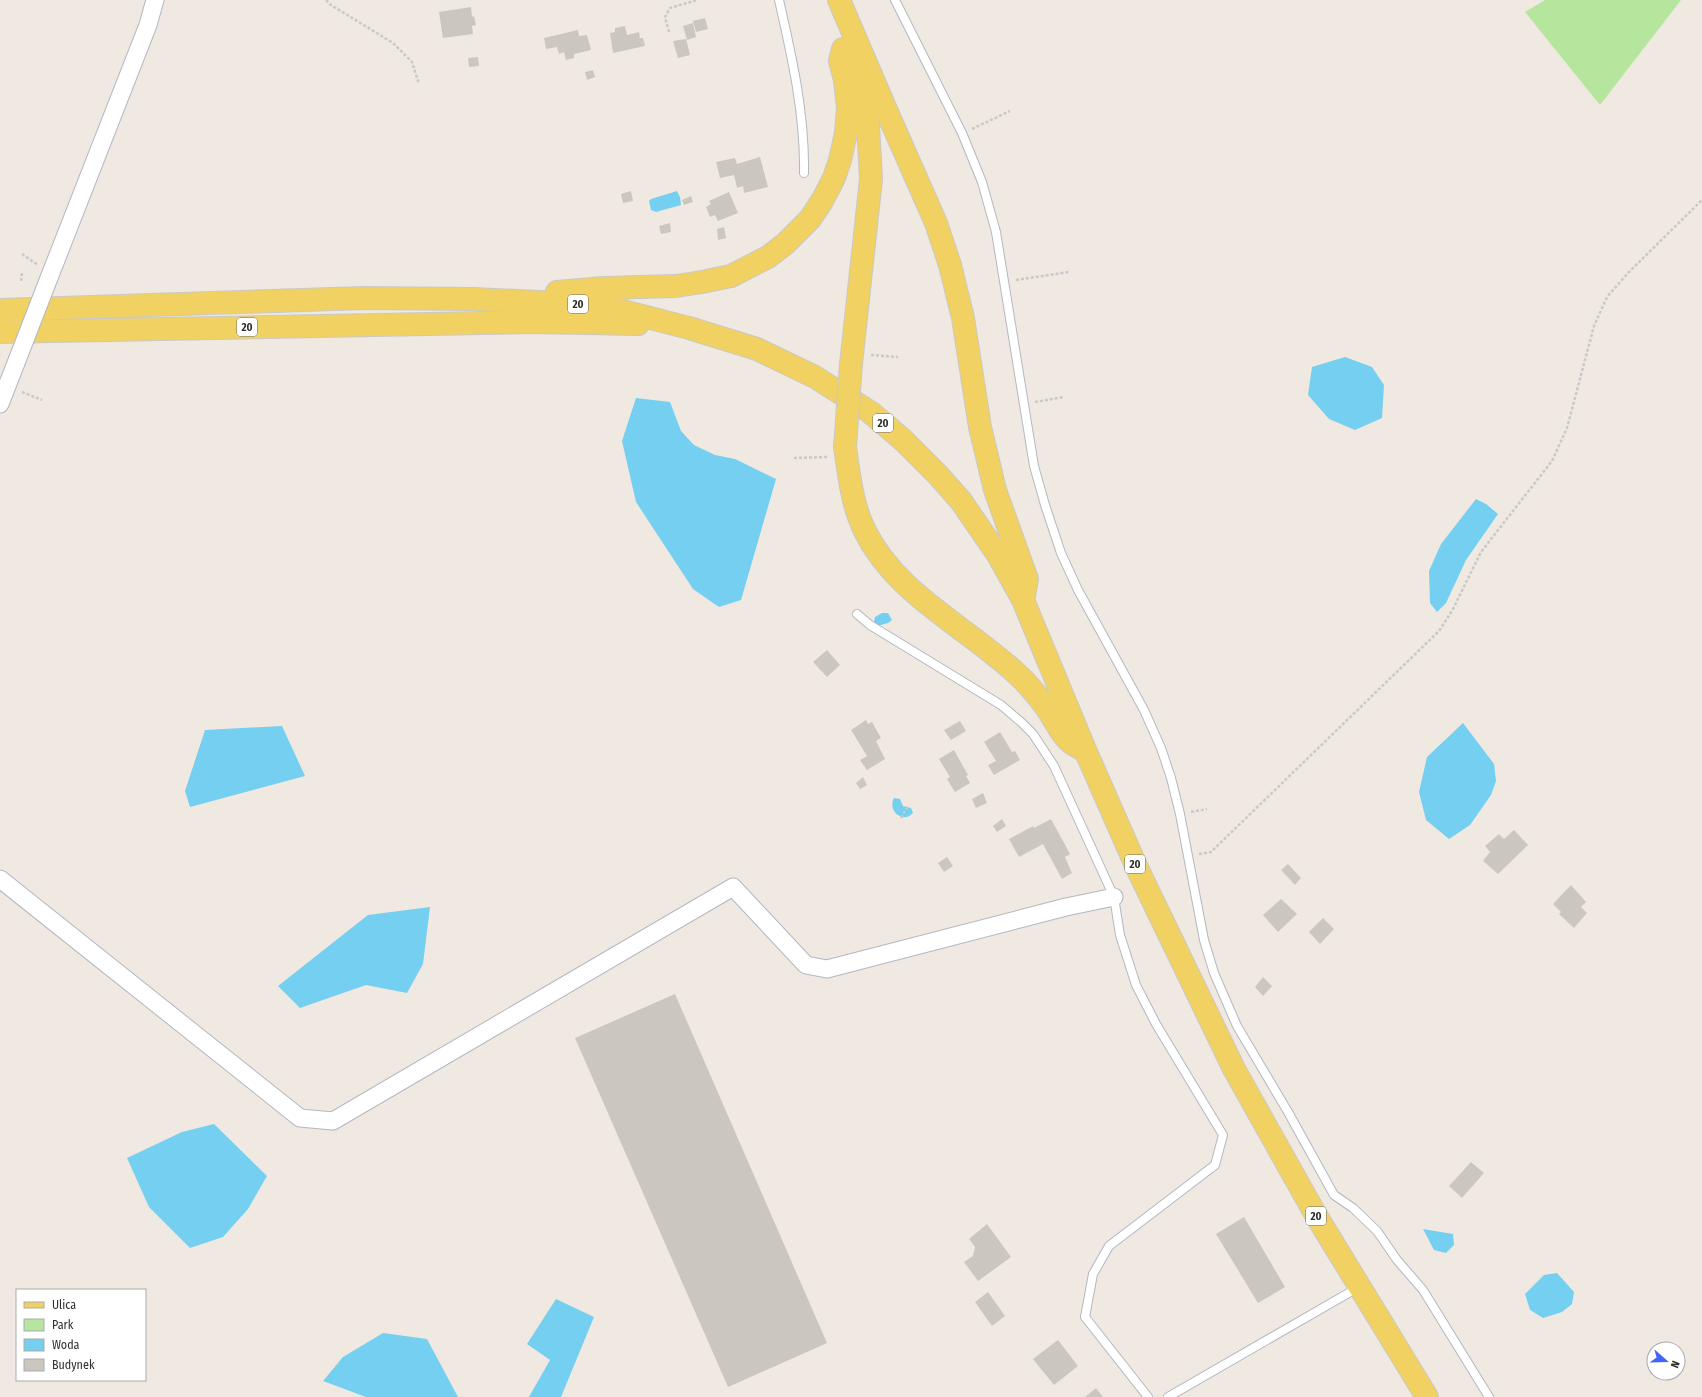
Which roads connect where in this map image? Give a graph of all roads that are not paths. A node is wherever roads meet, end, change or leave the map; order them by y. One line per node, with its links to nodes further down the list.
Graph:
1 (156, 0): 12 (street, bridge)
2 (779, 0): 7 (lane)
3 (825, 0): 6 (main road)
4 (839, 0): 13 (main road)
5 (896, 0): 22 (lane)
6 (843, 49): 8 (main road); 15 (main road, bridge)
7 (804, 173)
8 (474, 298): 9 (main road, 20); 10 (main road, 20)
9 (0, 310)
10 (679, 325): 11 (main road, 20); 13 (main road, 20)
11 (0, 332)
12 (0, 404)
13 (1023, 600): 15 (main road, 20)
14 (856, 614): 17 (lane)
15 (1086, 752): 18 (main road, 20)
16 (0, 879): 17 (street)
17 (1114, 897): 19 (lane)
18 (1359, 1287): 20 (lane); 21 (main road, 20)
19 (1148, 1397)
20 (1168, 1397)
21 (1427, 1397)
22 (1489, 1397)

